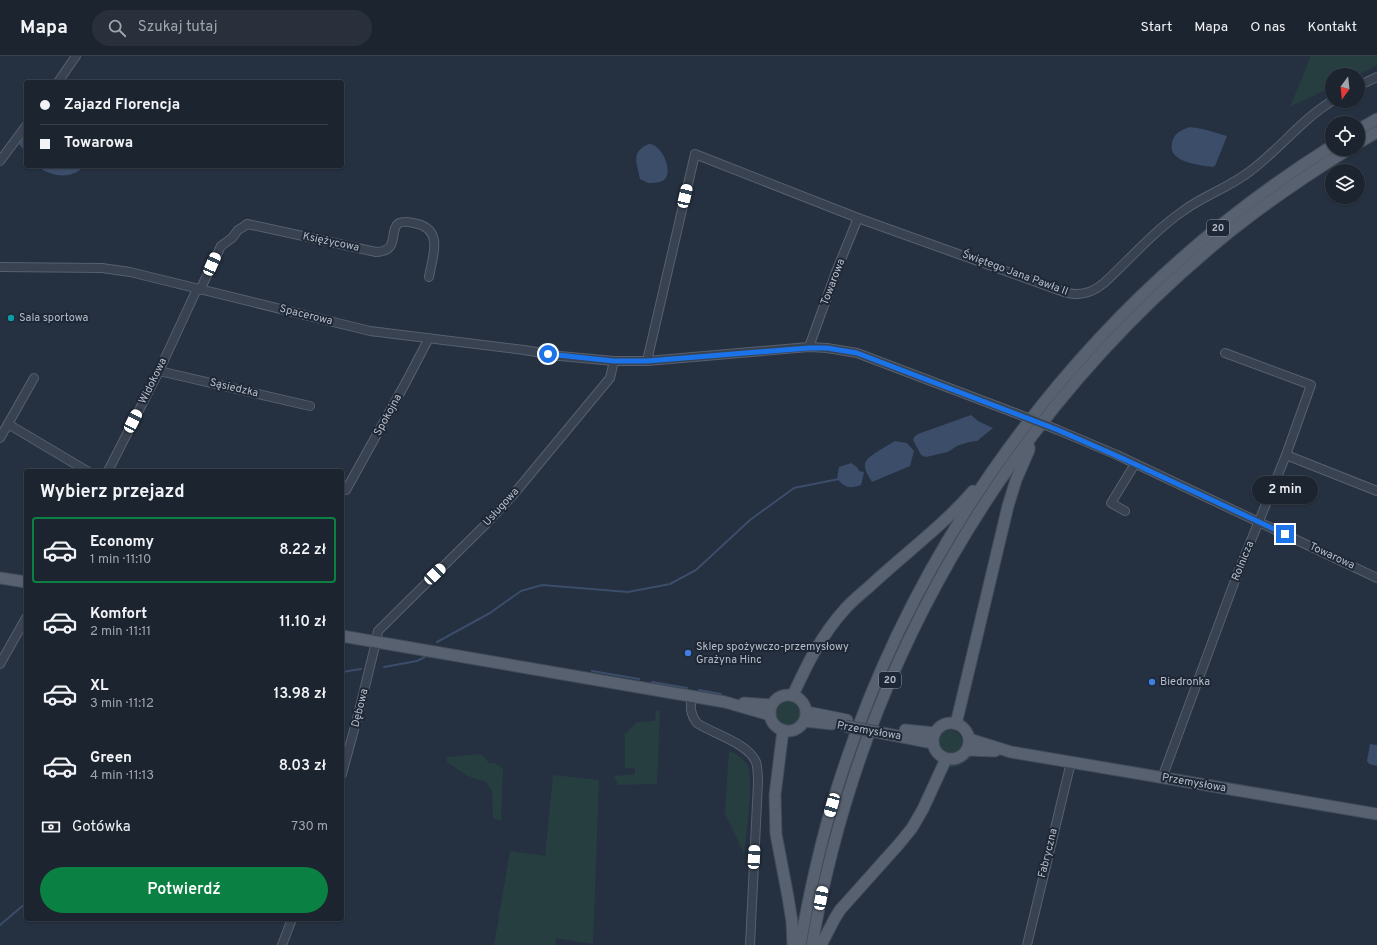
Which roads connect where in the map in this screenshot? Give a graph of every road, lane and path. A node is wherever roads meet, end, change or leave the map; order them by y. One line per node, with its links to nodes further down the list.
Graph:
1 (76, 56): 3 (street)
2 (1377, 77): 4 (street)
3 (59, 80)
4 (1365, 83)
5 (1325, 106): 14 (street, Świętego Jana Pawła II)
6 (1377, 119): 7 (main road)
7 (1365, 126)
8 (24, 129): 13 (street)
9 (1377, 132): 10 (main road)
10 (1365, 139)
11 (1325, 151): 33 (main road, 20)
12 (1338, 156): 28 (main road, 20)
13 (0, 161)
14 (858, 218): 19 (street, Towarowa); 22 (street, Świętego Jana Pawła II)
15 (0, 266): 17 (street, Spacerowa)
16 (429, 277): 17 (street, Księżycowa)
17 (199, 289): 18 (street, Spacerowa); 23 (street, Widokowa)
18 (429, 338): 21 (street, Spacerowa); 34 (street, Spokojna)
19 (809, 348): 22 (street, Towarowa); 30 (street, Towarowa, bridge)
20 (1225, 353): 29 (street, Rolnicza)
21 (614, 361): 22 (street, Towarowa); 43 (street, Usługowa)
22 (647, 361)
23 (159, 371): 25 (street, Sąsiedzka); 32 (street, Widokowa)
24 (34, 378): 26 (street)
25 (310, 406)
26 (8, 424): 27 (street); 31 (street)
27 (0, 438)
28 (1029, 442): 49 (main road); 63 (main road, 20)
29 (1286, 454): 35 (street); 37 (street, Rolnicza)
30 (1135, 464): 36 (street); 37 (street, Towarowa)
31 (84, 469)
32 (109, 469)
33 (986, 480): 45 (main road); 62 (main road, 20)
34 (346, 490)
35 (1377, 491)
36 (1125, 511)
37 (1259, 522): 39 (street, Towarowa); 56 (street, Rolnicza)
38 (0, 578): 40 (main road)
39 (1377, 578)
40 (24, 582)
41 (24, 622): 44 (street)
42 (344, 636): 43 (main road)
43 (376, 642): 46 (main road); 55 (street, Dębowa)
44 (0, 664)
45 (793, 695): 47 (main road); 48 (main road)
46 (692, 696): 47 (main road); 60 (street)
47 (771, 710): 50 (main road)
48 (806, 716): 50 (main road); 51 (main road, Przemysłowa)
49 (956, 724): 51 (main road); 52 (main road)
50 (783, 730): 61 (main road)
51 (934, 738): 53 (main road)
52 (968, 745): 53 (main road); 54 (main road, Przemysłowa)
53 (946, 759): 64 (main road)
54 (1071, 762): 56 (main road, Przemysłowa); 65 (street, Fabryczna)
55 (344, 767)
56 (1162, 778): 57 (main road, Przemysłowa)
57 (1377, 814)
58 (291, 921): 59 (street)
59 (282, 945)
60 (750, 945)
61 (793, 945)
62 (800, 945)
63 (812, 945)
64 (821, 945)
65 (1027, 945)

